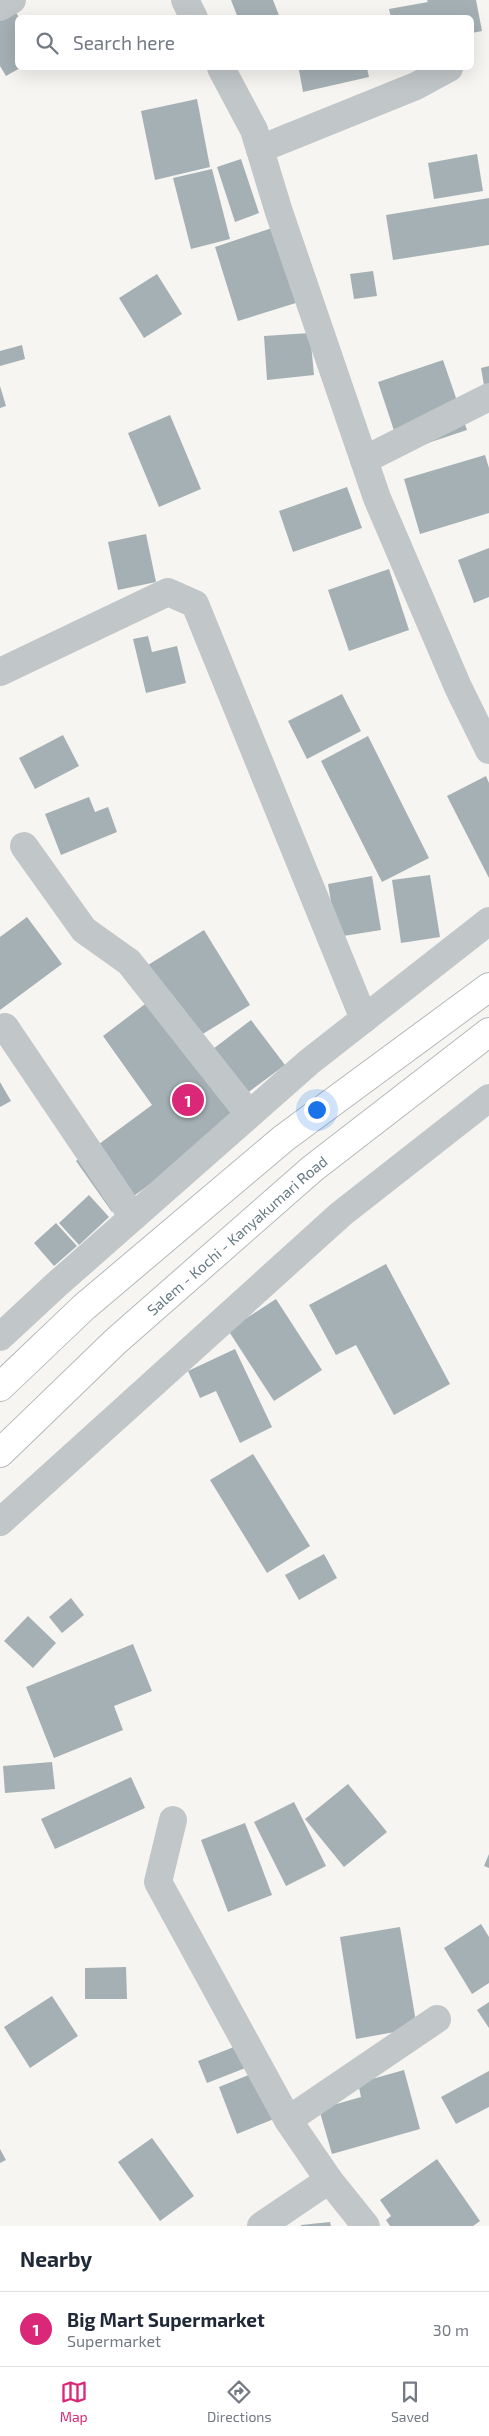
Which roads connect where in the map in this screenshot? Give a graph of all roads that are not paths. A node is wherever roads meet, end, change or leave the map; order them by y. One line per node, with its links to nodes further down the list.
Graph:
1 (12, 0): 3 (street)
2 (185, 0): 4 (street)
3 (0, 7)
4 (192, 15)
5 (222, 70): 7 (street)
6 (445, 70): 7 (street)
7 (260, 149): 9 (street)
8 (489, 397): 9 (street)
9 (364, 460): 11 (street)
10 (0, 672): 15 (street)
11 (489, 750)
12 (24, 846): 19 (street)
13 (489, 921): 15 (street)
14 (489, 987): 22 (highway)
15 (364, 1019): 19 (street)
16 (5, 1027): 20 (street)
17 (489, 1032): 23 (highway, Salem - Kochi - Kanyakumari Road)
18 (489, 1098): 24 (street)
19 (250, 1114): 20 (street)
20 (133, 1217): 21 (street)
21 (0, 1337)
22 (0, 1387)
23 (0, 1453)
24 (0, 1522)
25 (173, 1820): 27 (street)
26 (437, 2020): 27 (street)
27 (288, 2120): 28 (street)
28 (329, 2180): 29 (street); 30 (street)
29 (261, 2226)
30 (366, 2226)

